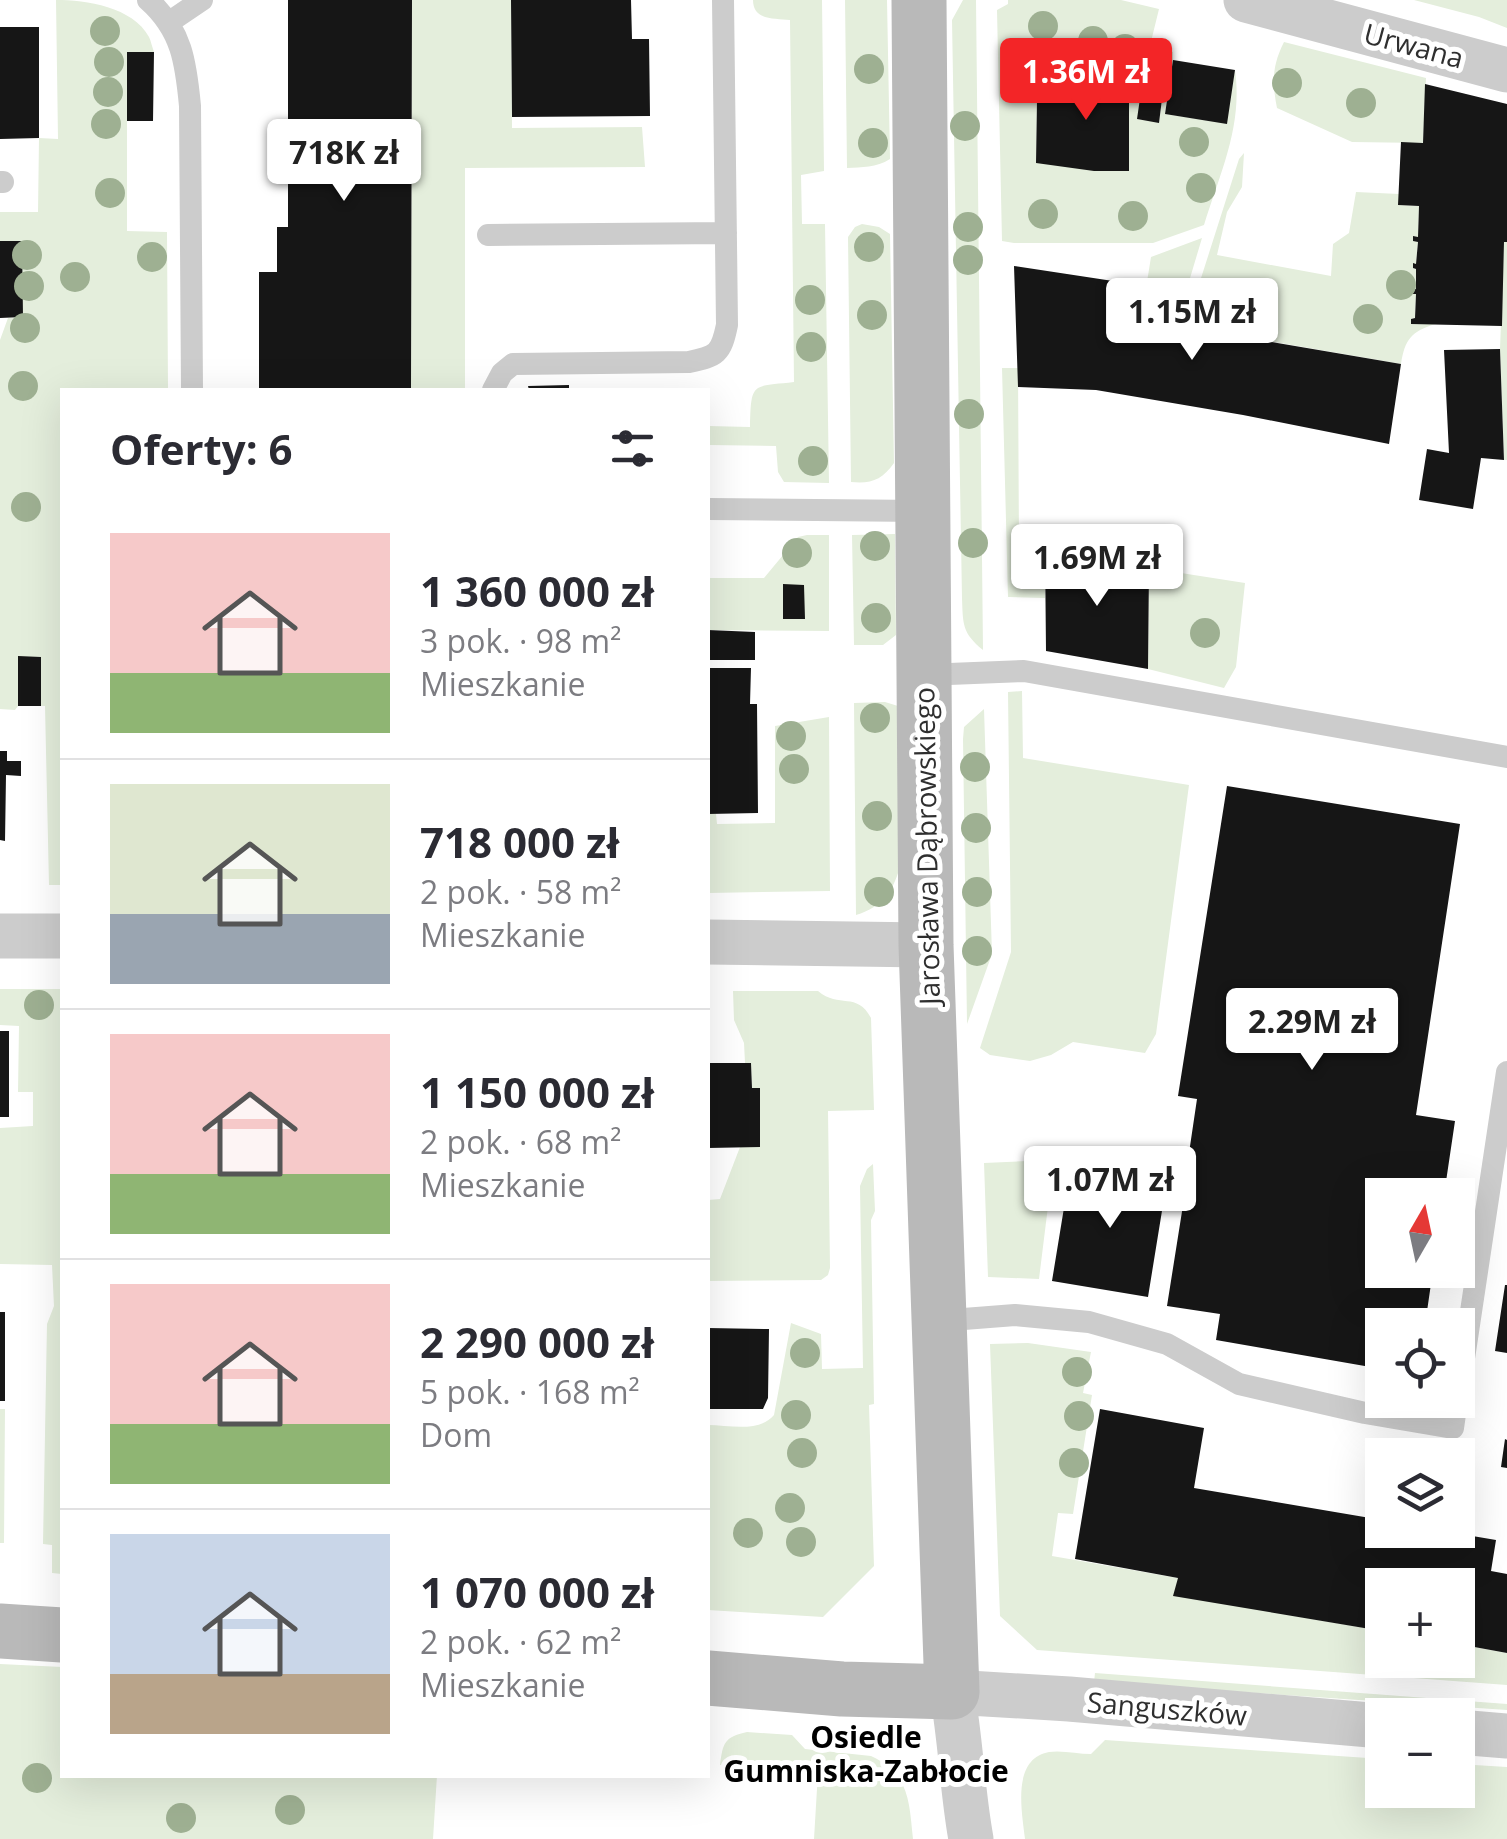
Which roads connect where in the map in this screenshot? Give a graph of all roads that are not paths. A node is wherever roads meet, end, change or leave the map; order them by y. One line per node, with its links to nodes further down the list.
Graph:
1 (148, 0): 6 (lane)
2 (202, 0): 6 (lane)
3 (723, 0): 8 (lane)
4 (918, 0): 13 (street, Jarosława Dąbrowskiego)
5 (1258, 2): 7 (street, Urwana)
6 (168, 23): 10 (lane)
7 (1507, 70)
8 (726, 232): 9 (lane); 11 (lane)
9 (488, 235)
10 (192, 388)
11 (493, 388)
12 (710, 509): 13 (lane)
13 (923, 511): 14 (street, Jarosława Dąbrowskiego)
14 (924, 675): 15 (lane); 19 (street, Jarosława Dąbrowskiego)
15 (1507, 758)
16 (0, 936): 17 (street)
17 (60, 936)
18 (710, 942): 19 (street)
19 (926, 944): 22 (street, Jarosława Dąbrowskiego)
20 (1507, 1072): 21 (lane)
21 (1471, 1308)
22 (938, 1321): 23 (lane); 29 (street, Jarosława Dąbrowskiego)
23 (1365, 1413)
24 (1394, 1418): 25 (lane)
25 (1454, 1418)
26 (0, 1631): 27 (street)
27 (60, 1635)
28 (710, 1678): 29 (street)
29 (952, 1692): 30 (street, Sanguszków); 33 (street)
30 (1365, 1725)
31 (1475, 1733): 32 (street)
32 (1507, 1736)
33 (971, 1839)

